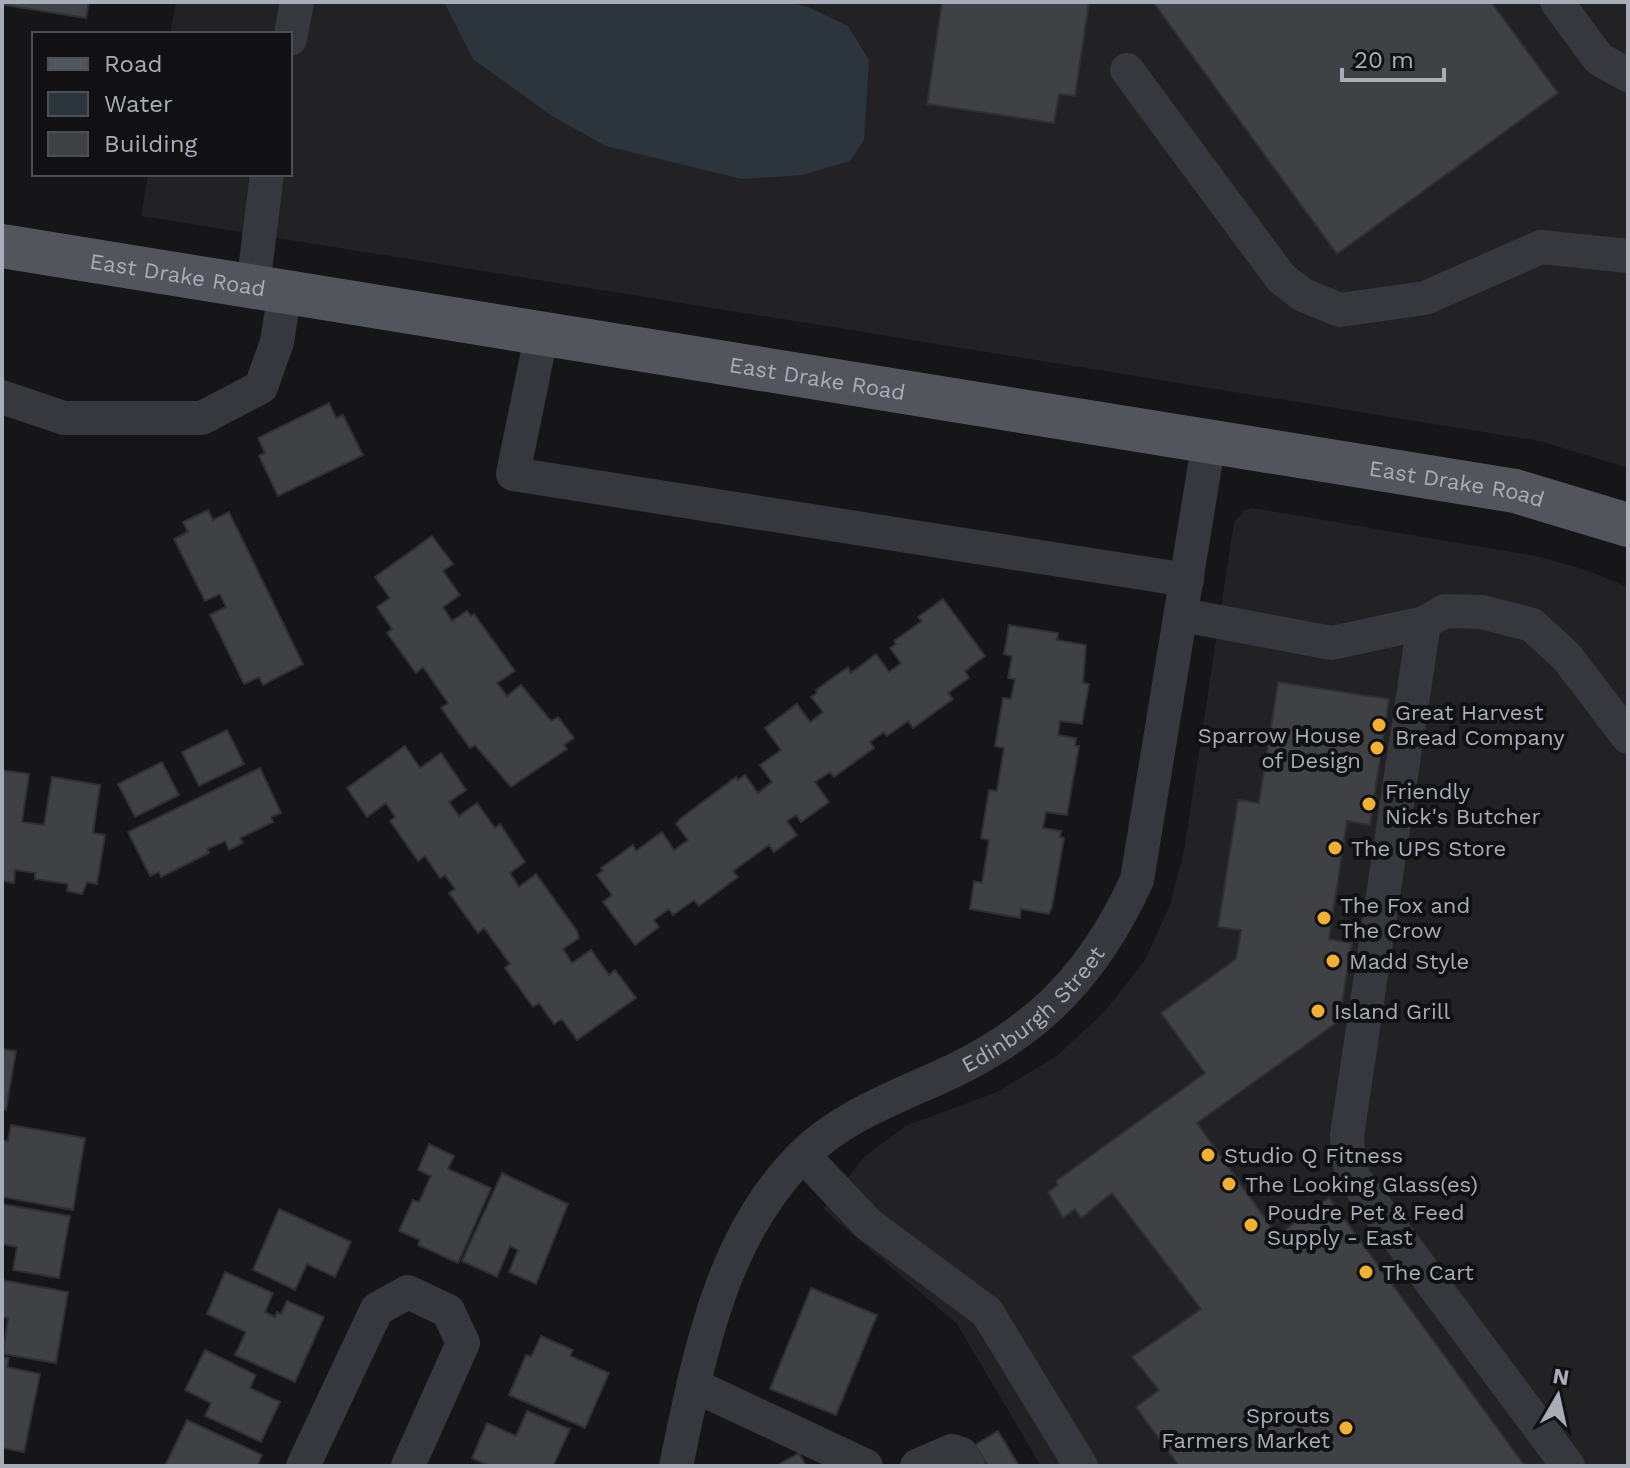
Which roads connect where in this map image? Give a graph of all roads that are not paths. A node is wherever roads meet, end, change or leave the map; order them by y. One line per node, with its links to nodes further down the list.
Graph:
1 (297, 2): 3 (street)
2 (1557, 2): 5 (street)
3 (291, 32)
4 (1127, 70): 8 (street)
5 (1628, 75)
6 (267, 176): 9 (street)
7 (2, 246): 9 (main road, East Drake Road)
8 (1628, 256)
9 (269, 288): 10 (main road, East Drake Road); 11 (street)
10 (542, 332): 12 (main road, East Drake Road); 14 (street)
11 (2, 397)
12 (1209, 441): 13 (main road, East Drake Road); 14 (street, Edinburgh Street)
13 (1628, 525)
14 (1187, 580): 15 (street, Edinburgh Street)
15 (1182, 615): 16 (street); 18 (street, Edinburgh Street)
16 (1424, 623): 17 (street); 27 (street)
17 (1628, 737)
18 (803, 1155): 19 (street, Edinburgh Street); 26 (street)
19 (693, 1385): 22 (street, Edinburgh Street); 23 (street)
20 (303, 1466): 21 (street)
21 (408, 1466)
22 (676, 1466)
23 (866, 1466)
24 (917, 1466): 25 (street)
25 (968, 1466)
26 (1081, 1466)
27 (1568, 1466)

